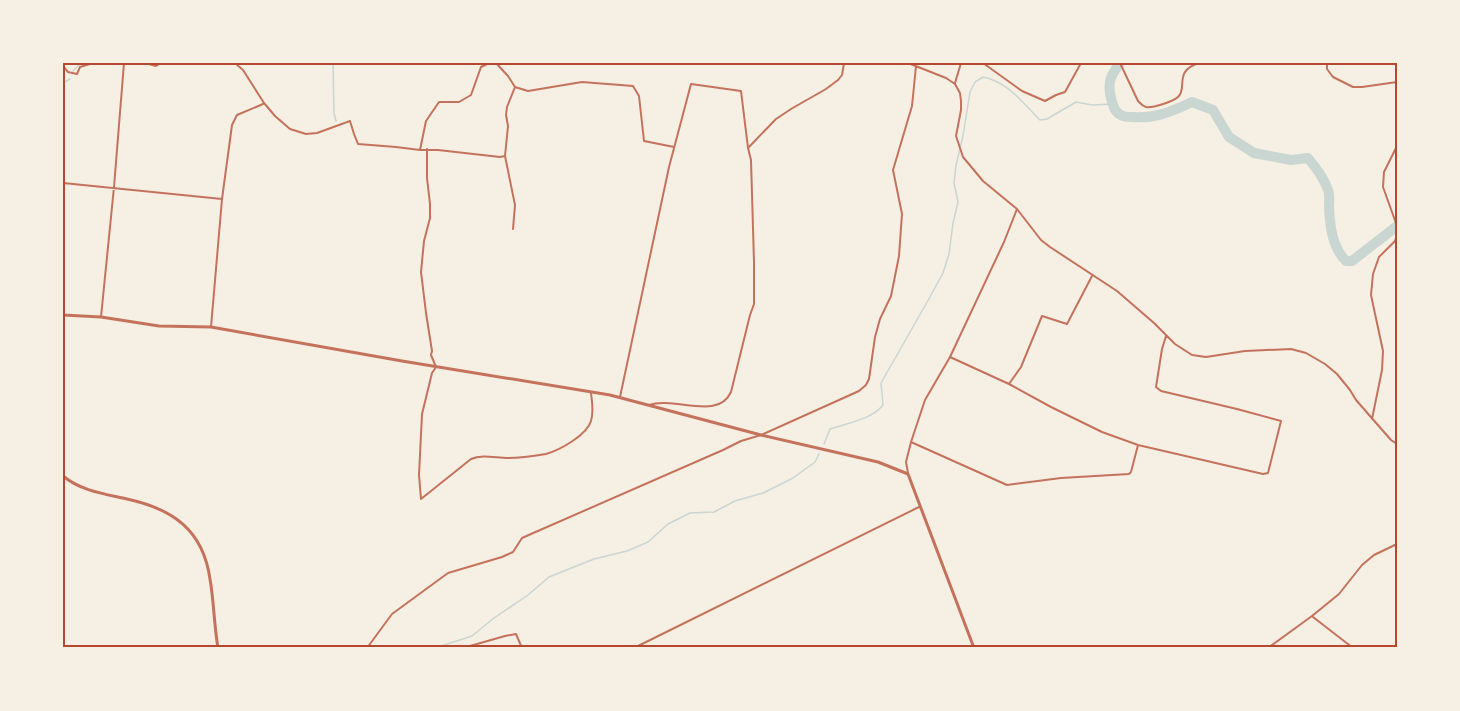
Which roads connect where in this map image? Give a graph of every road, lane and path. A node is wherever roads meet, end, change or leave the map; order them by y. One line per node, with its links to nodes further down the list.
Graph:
1 (93, 63): 16 (street)
2 (124, 63): 29 (street)
3 (145, 63): 4 (street)
4 (161, 63)
5 (235, 63): 21 (street)
6 (489, 63): 26 (street)
7 (496, 63): 20 (street)
8 (844, 63): 24 (street)
9 (908, 63): 17 (street)
10 (961, 63): 19 (street)
11 (982, 63): 12 (street)
12 (1081, 63)
13 (1120, 63): 14 (street)
14 (1199, 63)
15 (1327, 63): 18 (street)
16 (63, 66)
17 (916, 66): 19 (street); 47 (street)
18 (1397, 82)
19 (955, 84): 31 (street)
20 (515, 87): 23 (street); 27 (street)
21 (264, 103): 26 (street); 30 (street)
22 (1397, 146): 32 (street)
23 (674, 147): 24 (street); 44 (street)
24 (748, 148): 45 (street)
25 (427, 149): 26 (street); 27 (street); 41 (street)
26 (420, 150)
27 (505, 156): 33 (street)
28 (63, 183): 29 (street)
29 (114, 187): 30 (street); 37 (street)
30 (222, 198): 38 (street)
31 (1017, 209): 35 (street); 40 (street)
32 (1397, 226)
33 (513, 229)
34 (1397, 235): 46 (street)
35 (1092, 275): 39 (street); 42 (street)
36 (63, 315): 37 (street)
37 (101, 317): 38 (street)
38 (211, 327): 41 (street)
39 (1166, 336): 46 (street); 50 (street)
40 (950, 357): 42 (street); 48 (street)
41 (436, 367): 43 (street); 43 (street)
42 (1009, 384): 50 (street)
43 (591, 392): 44 (street)
44 (620, 397): 45 (street)
45 (649, 405): 47 (street)
46 (1372, 419): 49 (street)
47 (761, 435): 51 (street); 57 (street)
48 (911, 442): 50 (street); 51 (street)
49 (1397, 444)
50 (1138, 445)
51 (908, 474): 53 (street)
52 (63, 476): 56 (street)
53 (920, 507): 60 (street); 61 (street)
54 (1397, 544): 55 (street)
55 (1312, 616): 62 (street); 63 (street)
56 (218, 648)
57 (367, 648)
58 (463, 648): 59 (street)
59 (522, 648)
60 (634, 648)
61 (974, 648)
62 (1268, 648)
63 (1353, 648)

